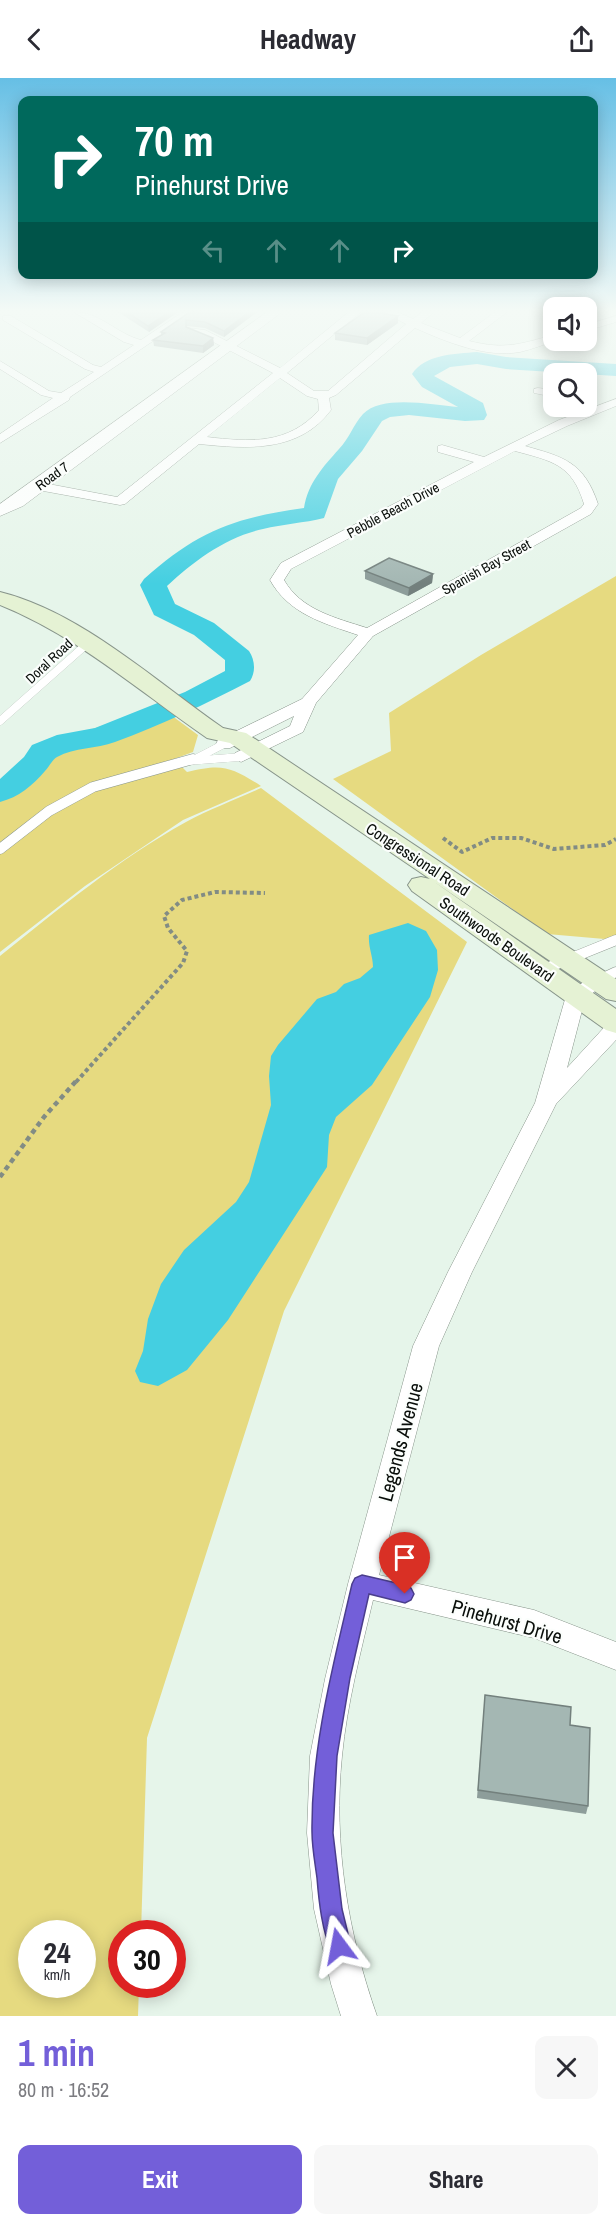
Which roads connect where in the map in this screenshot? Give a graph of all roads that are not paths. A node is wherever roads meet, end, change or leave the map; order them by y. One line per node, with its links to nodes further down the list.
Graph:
1 (58, 402): 9 (street)
2 (146, 402): 15 (street, Road 7)
3 (150, 402): 14 (street, Road 7)
4 (244, 402): 10 (street)
5 (324, 402): 10 (street)
6 (615, 402): 8 (street, Pebble Beach Drive)
7 (597, 408): 8 (street)
8 (600, 409): 11 (street, Pebble Beach Drive)
9 (0, 439)
10 (198, 440): 14 (street)
11 (514, 447): 13 (street, Pebble Beach Drive); 19 (street, Spanish Bay Street)
12 (442, 449): 13 (street)
13 (486, 461): 17 (street, Pebble Beach Drive)
14 (38, 486): 15 (street, Road 7)
15 (0, 511)
16 (259, 578): 17 (street)
17 (277, 580): 19 (street)
18 (0, 598): 20 (main road, Congressional Road)
19 (368, 633): 22 (street, Spanish Bay Street)
20 (88, 643): 21 (lane, Doral Road); 22 (main road, Congressional Road)
21 (0, 721)
22 (229, 741): 23 (lane); 23 (lane); 25 (main road, Congressional Road); 27 (main road, Congressional Road)
23 (190, 760): 24 (lane)
24 (0, 849)
25 (418, 883): 28 (main road, Southwoods Boulevard)
26 (616, 940): 27 (lane)
27 (567, 958): 28 (lane); 29 (main road, Congressional Road)
28 (541, 970): 29 (main road, Southwoods Boulevard)
29 (602, 985): 30 (main road, Congressional Road); 31 (street, Legends Avenue)
30 (616, 1025): 31 (street, Legends Avenue)
31 (546, 1103): 32 (street, Legends Avenue)
32 (362, 1584): 33 (street, Pinehurst Drive); 34 (street, Legends Avenue)
33 (616, 1656)
34 (359, 2016)

